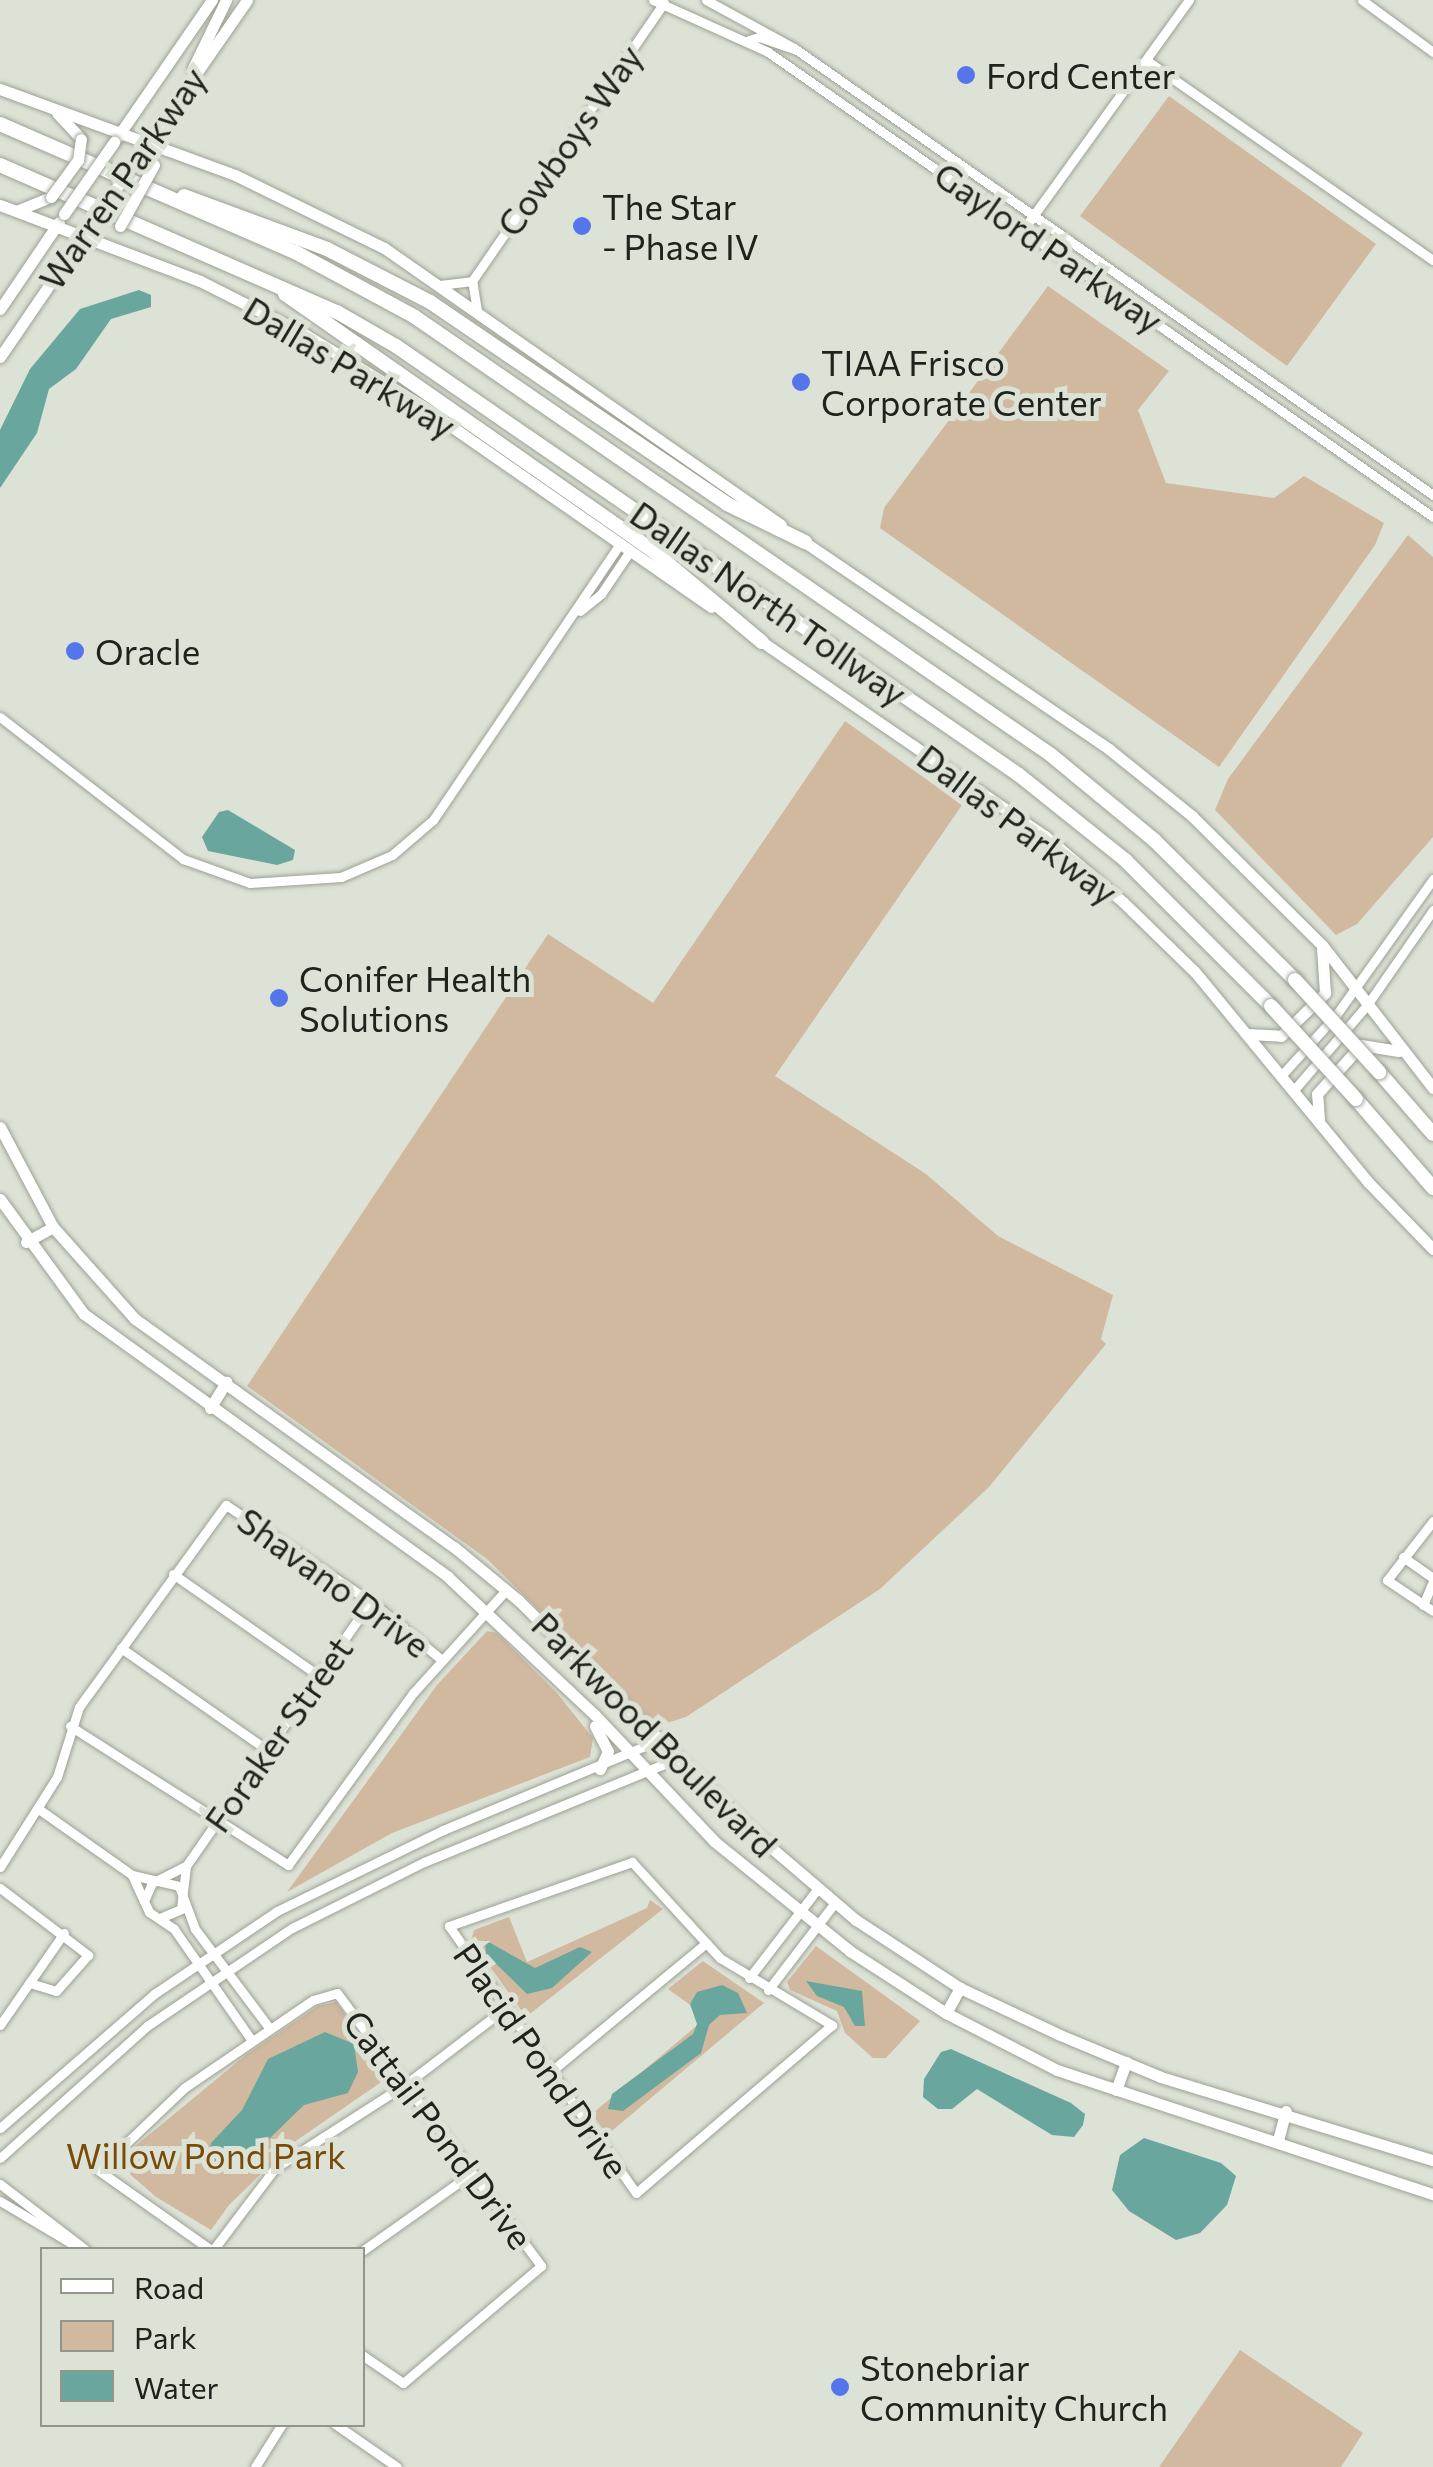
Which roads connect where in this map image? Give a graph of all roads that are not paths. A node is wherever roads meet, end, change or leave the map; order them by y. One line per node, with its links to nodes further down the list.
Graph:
1 (212, 0): 18 (main road, Warren Parkway)
2 (226, 0): 12 (main road)
3 (247, 0): 12 (main road, Warren Parkway)
4 (706, 0): 9 (street, Gaylord Parkway)
5 (1190, 0): 11 (street)
6 (1362, 0): 10 (street)
7 (661, 1): 8 (street, Gaylord Parkway); 31 (street, Cowboys Way)
8 (749, 40): 9 (street); 16 (street, Gaylord Parkway)
9 (797, 50): 14 (street, Gaylord Parkway)
10 (1433, 52)
11 (1146, 60): 25 (street); 30 (street)
12 (186, 86): 19 (main road, Warren Parkway)
13 (0, 89): 15 (main road)
14 (865, 98): 16 (street); 25 (street, Gaylord Parkway)
15 (49, 107): 18 (main road); 24 (main road, bridge)
16 (854, 112): 27 (street, Gaylord Parkway)
17 (0, 124): 22 (highway, Dallas North Tollway)
18 (117, 137): 19 (main road); 26 (main road, Warren Parkway, bridge)
19 (144, 148): 20 (main road); 28 (main road, Warren Parkway, bridge)
20 (180, 154): 29 (main road, bridge); 33 (main road)
21 (0, 165): 32 (highway, Dallas North Tollway)
22 (149, 188): 41 (highway); 57 (highway, Dallas North Tollway, bridge)
23 (0, 205): 24 (main road, Dallas Parkway)
24 (16, 211): 26 (main road, Dallas Parkway)
25 (1033, 215): 27 (street); 37 (street, Gaylord Parkway)
26 (55, 227): 28 (main road, Dallas Parkway); 34 (main road, Warren Parkway)
27 (1023, 230): 38 (street, Gaylord Parkway)
28 (82, 236): 29 (main road, Dallas Parkway); 36 (main road, Warren Parkway)
29 (130, 253): 42 (main road, Dallas Parkway)
30 (1433, 260)
31 (472, 280): 33 (street); 35 (street)
32 (270, 281): 43 (highway); 58 (highway, Dallas North Tollway, bridge)
33 (438, 285): 35 (main road)
34 (0, 309)
35 (478, 313): 41 (main road)
36 (0, 358)
37 (1310, 408): 38 (street); 39 (street, Gaylord Parkway)
38 (1300, 423): 40 (street, Gaylord Parkway)
39 (1433, 495)
40 (1433, 517)
41 (805, 542): 47 (main road)
42 (625, 547): 43 (main road, Dallas Parkway); 44 (street)
43 (762, 642): 50 (main road, Dallas Parkway)
44 (0, 716)
45 (1433, 878): 48 (street)
46 (1433, 910): 49 (street)
47 (1322, 945): 48 (main road); 50 (main road)
48 (1356, 989): 49 (main road); 52 (street)
49 (1367, 1005): 51 (main road); 54 (street)
50 (1248, 1034): 52 (main road, Dallas Parkway)
51 (1403, 1052): 53 (main road); 55 (main road)
52 (1281, 1076): 54 (main road, Dallas Parkway)
53 (1432, 1084)
54 (1293, 1091): 55 (main road, Dallas Parkway)
55 (1319, 1122): 62 (main road, Dallas Parkway)
56 (0, 1127): 60 (main road, Parkwood Boulevard)
57 (1433, 1134)
58 (1433, 1188)
59 (0, 1199): 61 (main road, Parkwood Boulevard)
60 (53, 1227): 61 (main road); 63 (main road, Parkwood Boulevard)
61 (26, 1242): 64 (main road, Parkwood Boulevard)
62 (1433, 1249)
63 (226, 1382): 64 (main road); 69 (main road, Parkwood Boulevard)
64 (210, 1408): 72 (main road, Parkwood Boulevard)
65 (1433, 1522): 66 (street)
66 (1403, 1557): 68 (street); 71 (street)
67 (173, 1574): 70 (street, Shavano Drive); 74 (street); 76 (street)
68 (1433, 1580): 71 (street)
69 (506, 1590): 72 (street); 79 (main road, Parkwood Boulevard)
70 (370, 1602): 75 (street, Shavano Drive); 76 (street, Foraker Street)
71 (1424, 1605): 73 (street)
72 (487, 1611): 75 (street); 77 (main road, Parkwood Boulevard)
73 (1433, 1612)
74 (121, 1648): 78 (street); 80 (street)
75 (442, 1660): 86 (street)
76 (319, 1676): 80 (street, Foraker Street)
77 (580, 1701): 81 (main road, Parkwood Boulevard); 83 (main road)
78 (70, 1726): 85 (street); 86 (street)
79 (658, 1740): 81 (street); 82 (main road, Parkwood Boulevard)
80 (268, 1750): 86 (street, Foraker Street)
81 (633, 1755): 83 (street); 84 (main road, Parkwood Boulevard)
82 (676, 1759): 84 (street); 92 (main road, Parkwood Boulevard)
83 (600, 1769): 101 (street)
84 (649, 1772): 96 (main road, Parkwood Boulevard); 103 (street)
85 (40, 1810): 88 (street); 89 (street)
86 (217, 1822): 87 (street, Foraker Street)
87 (186, 1866): 90 (street, Foraker Street); 93 (street, Foraker Street)
88 (0, 1867)
89 (132, 1874): 90 (street); 94 (street)
90 (160, 1879): 93 (street); 94 (street, Foraker Street)
91 (0, 1888): 99 (street)
92 (816, 1891): 95 (main road, Parkwood Boulevard); 96 (street)
93 (184, 1897): 97 (street); 101 (street)
94 (144, 1901): 97 (street)
95 (834, 1904): 98 (street); 107 (main road, Parkwood Boulevard)
96 (798, 1916): 98 (main road, Parkwood Boulevard); 104 (street)
97 (157, 1917): 102 (street)
98 (817, 1928): 108 (street); 110 (main road, Parkwood Boulevard)
99 (64, 1933): 106 (street); 106 (street)
100 (706, 1942): 104 (street); 109 (street, Placid Pond Drive); 115 (street)
101 (214, 1952): 102 (street); 103 (street)
102 (199, 1962): 105 (street); 119 (street)
103 (226, 1970): 105 (street); 112 (street)
104 (749, 1978): 108 (street)
105 (212, 1980): 113 (street); 121 (street)
106 (30, 1983): 111 (street)
107 (960, 1988): 110 (main road); 114 (main road, Parkwood Boulevard)
108 (768, 1990): 115 (street, Placid Pond Drive)
109 (504, 2010): 115 (street, Placid Pond Drive); 116 (street)
110 (946, 2013): 117 (main road, Parkwood Boulevard)
111 (0, 2025)
112 (270, 2029): 113 (street); 116 (street, Cattail Pond Drive)
113 (252, 2041): 129 (street)
114 (1126, 2062): 117 (main road); 118 (main road, Parkwood Boulevard)
115 (549, 2073)
116 (406, 2084): 123 (street, Cattail Pond Drive); 130 (street)
117 (1116, 2090): 120 (main road, Parkwood Boulevard)
118 (1286, 2110): 120 (main road); 122 (main road, Parkwood Boulevard)
119 (0, 2128)
120 (1278, 2140): 125 (main road, Parkwood Boulevard)
121 (0, 2158)
122 (1433, 2160)
123 (472, 2173): 131 (street); 132 (street, Cattail Pond Drive)
124 (0, 2184): 128 (street)
125 (1433, 2194)
126 (0, 2201): 127 (street)
127 (79, 2247)
128 (80, 2247)
129 (208, 2247)
130 (214, 2247)
131 (365, 2248)
132 (365, 2357)
133 (280, 2427): 135 (street)
134 (339, 2427): 136 (street)
135 (255, 2467)
136 (396, 2467)

